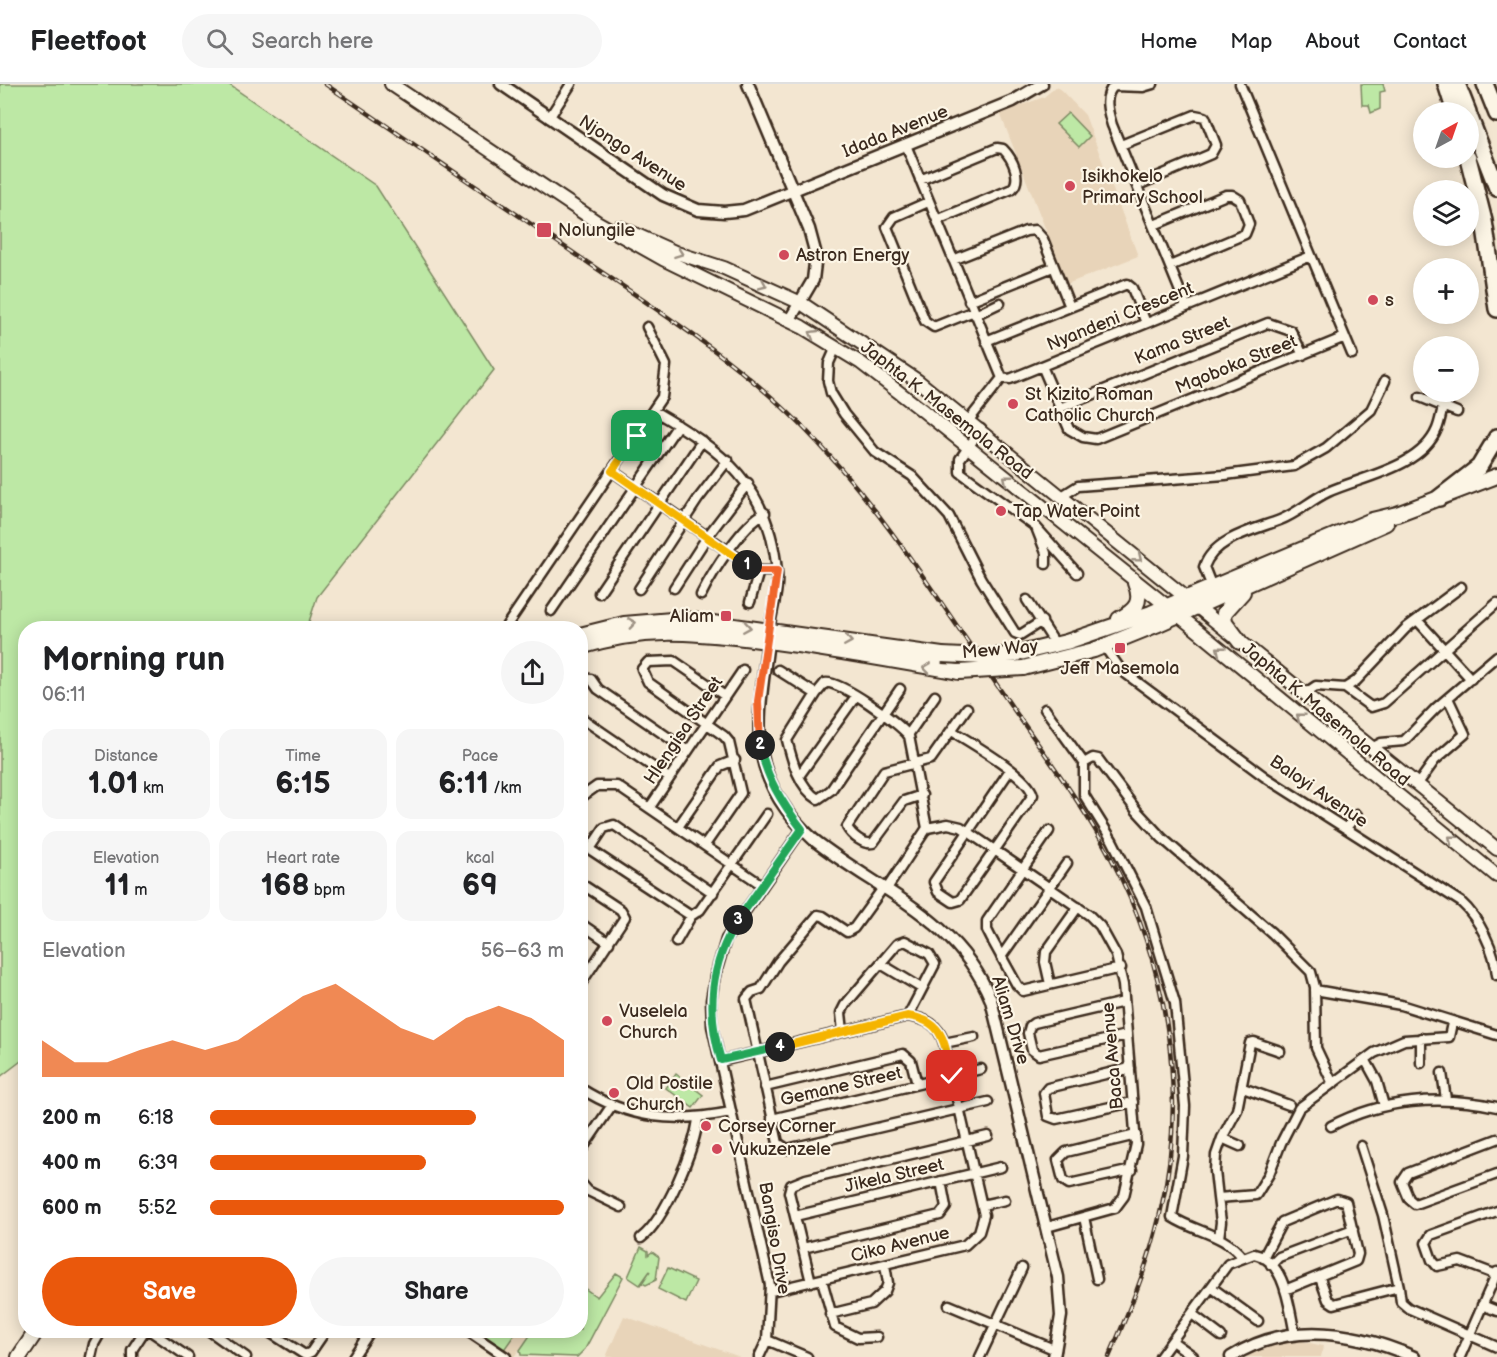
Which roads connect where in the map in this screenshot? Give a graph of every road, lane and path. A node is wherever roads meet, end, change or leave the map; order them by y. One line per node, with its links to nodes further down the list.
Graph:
1 (391, 84): 23 (main road, Japhta K. Masemola Road)
2 (501, 84): 14 (street, Njongo Avenue)
3 (571, 84): 14 (street)
4 (748, 84): 22 (street)
5 (1042, 84): 16 (street, Idada Avenue)
6 (1153, 84): 17 (street)
7 (1240, 84): 27 (street)
8 (1446, 84): 11 (highway)
9 (1457, 84): 12 (highway)
10 (1485, 84): 13 (highway)
11 (1452, 102)
12 (1464, 102)
13 (1497, 114)
14 (549, 117): 22 (street, Njongo Avenue)
15 (1479, 141): 21 (highway)
16 (906, 145): 19 (street); 22 (street, Idada Avenue)
17 (1121, 145): 20 (street); 20 (street)
18 (1470, 168): 36 (highway)
19 (920, 180): 24 (street); 25 (street)
20 (1138, 185): 26 (street)
21 (1497, 188)
22 (792, 192): 32 (street)
23 (567, 200): 32 (main road, Japhta K. Masemola Road, one-way to 32); 38 (main road, Japhta K. Masemola Road)
24 (928, 202): 25 (street); 37 (street)
25 (937, 220): 28 (street)
26 (1154, 225): 29 (street); 29 (street)
27 (1311, 256): 34 (street, Nyandeni Crescent); 41 (street)
28 (953, 260): 30 (street); 31 (street)
29 (1170, 266): 34 (street)
30 (1053, 267): 31 (street); 35 (street)
31 (969, 301): 37 (street)
32 (801, 303): 38 (street); 49 (main road, Japhta K. Masemola Road)
33 (1000, 303): 37 (street)
34 (1186, 306): 39 (street, Nyandeni Crescent)
35 (1070, 307): 39 (street); 42 (street)
36 (1497, 309)
37 (974, 313): 42 (street)
38 (789, 321): 43 (main road, Japhta K. Masemola Road, one-way to 38)
39 (1146, 323): 46 (street, Nyandeni Crescent)
40 (647, 327): 54 (street)
41 (1345, 337): 44 (street); 45 (street, Mqoboka Street)
42 (986, 341): 47 (street)
43 (836, 347): 53 (main road, Japhta K. Masemola Road); 97 (street)
44 (1353, 354)
45 (1303, 355): 52 (street, Mqoboka Street); 52 (street, Kama Street)
46 (1042, 366): 47 (street, Nyandeni Crescent); 52 (street, Mqoboka Street)
47 (1002, 378): 56 (street)
48 (1385, 381): 67 (street)
49 (935, 393): 53 (main road); 56 (main road, Japhta K. Masemola Road)
50 (1432, 402): 51 (street)
51 (1443, 407): 55 (street); 82 (street)
52 (1060, 408)
53 (922, 410): 61 (main road, Japhta K. Masemola Road)
54 (654, 411): 57 (street); 63 (street)
55 (1456, 412)
56 (969, 420): 58 (main road, Japhta K. Masemola Road)
57 (678, 425): 60 (street); 66 (street)
58 (981, 429): 61 (street); 67 (main road, Japhta K. Masemola Road)
59 (1497, 437): 68 (highway)
60 (702, 441): 62 (street); 69 (street)
61 (969, 448): 73 (street); 80 (main road, Japhta K. Masemola Road, one-way to 61)
62 (728, 460): 65 (street); 72 (street)
63 (612, 471): 66 (street); 96 (street)
64 (1497, 476): 68 (main road, Mew Way)
65 (748, 483): 70 (street); 74 (street)
66 (636, 488): 69 (street); 94 (street)
67 (1062, 496): 88 (main road, Japhta K. Masemola Road, one-way to 88)
68 (1439, 498): 71 (main road, Mew Way)
69 (659, 503): 72 (street); 86 (street)
70 (765, 513): 75 (street); 78 (street)
71 (1397, 514): 81 (main road, Mew Way); 82 (main road, Mew Way)
72 (684, 521): 74 (street); 85 (street)
73 (1036, 526): 76 (street); 79 (street)
74 (707, 537): 75 (street); 84 (street)
75 (729, 552): 77 (street); 87 (street)
76 (1046, 564)
77 (759, 571): 78 (street); 90 (street)
78 (777, 571): 101 (street)
79 (1077, 573)
80 (1135, 583): 92 (main road, Japhta K. Masemola Road); 100 (main road)
81 (1248, 586): 93 (main road, Mew Way); 102 (main road)
82 (1212, 587): 88 (main road, Mew Way)
83 (1461, 587): 98 (street)
84 (674, 588)
85 (639, 589)
86 (599, 593)
87 (701, 595)
88 (1185, 597): 92 (main road, Mew Way); 93 (main road, Japhta K. Masemola Road)
89 (1027, 600): 97 (street)
90 (750, 602)
91 (1497, 603): 106 (street)
92 (1165, 606): 95 (main road, Japhta K. Masemola Road); 100 (main road, Mew Way)
93 (1198, 607): 95 (main road, Mew Way); 102 (main road, Japhta K. Masemola Road)
94 (551, 611)
95 (1177, 616): 105 (main road, Mew Way); 154 (main road, Japhta K. Masemola Road, one-way to 95)
96 (510, 621)
97 (1042, 621): 104 (street)
98 (1418, 621): 106 (street); 112 (street)
99 (588, 633): 101 (main road, Mew Way, one-way to 101)
100 (1094, 633): 104 (main road, Mew Way)
101 (768, 636): 103 (main road, Mew Way); 104 (main road, Mew Way, one-way to 104, bridge); 105 (main road, Mew Way, one-way to 101, bridge); 144 (street, Aliam Drive)
102 (1240, 642): 115 (main road, Japhta K. Masemola Road)
103 (588, 645)
104 (1056, 645)
105 (1104, 646): 143 (street, Baloyi Avenue)
106 (1442, 650): 111 (street); 112 (street)
107 (1497, 656): 111 (street)
108 (743, 670): 116 (street, Hlengisa Street)
109 (778, 670): 114 (street)
110 (588, 679): 128 (street)
111 (1471, 679): 119 (street)
112 (1345, 688): 115 (street)
113 (900, 689): 122 (street)
114 (816, 693): 117 (street); 133 (street)
115 (1304, 694): 127 (main road, Japhta K. Masemola Road)
116 (725, 696): 124 (street, Hlengisa Street); 124 (street)
117 (856, 696): 122 (street); 133 (street)
118 (935, 696): 126 (street)
119 (1448, 698): 127 (street); 135 (street)
120 (967, 708): 125 (street)
121 (1045, 709): 131 (street)
122 (883, 715): 126 (street); 133 (street)
123 (588, 722): 134 (street)
124 (707, 723): 128 (street, Hlengisa Street); 129 (street)
125 (952, 731): 130 (street); 132 (street)
126 (908, 735): 130 (street)
127 (1371, 748): 135 (main road, Japhta K. Masemola Road)
128 (688, 751): 134 (street, Hlengisa Street)
129 (735, 760): 141 (street); 147 (street)
130 (916, 763): 137 (street); 137 (street)
131 (1084, 763): 173 (street); 233 (street)
132 (1010, 770): 145 (street); 150 (street)
133 (799, 776)
134 (669, 778): 138 (street, Hlengisa Street)
135 (1417, 785): 149 (main road, Japhta K. Masemola Road)
136 (588, 792): 138 (street)
137 (922, 795): 142 (street)
138 (650, 807): 141 (street)
139 (767, 814): 152 (street)
140 (1357, 815): 143 (street)
141 (678, 827): 147 (street)
142 (927, 828): 145 (street, Baca Avenue); 158 (street)
143 (1346, 828): 170 (street, Baloyi Avenue)
144 (802, 829): 155 (street, Bangiso Drive); 158 (street, Aliam Drive)
145 (968, 831): 150 (street, Baca Avenue); 150 (street)
146 (1048, 831): 153 (street)
147 (705, 844): 152 (street)
148 (590, 849): 159 (street); 161 (street)
149 (1497, 849)
150 (995, 850): 153 (street, Baca Avenue)
151 (1067, 863): 156 (street)
152 (732, 864): 155 (street); 159 (street)
153 (1022, 870): 156 (street, Baca Avenue); 165 (street)
154 (1497, 876)
155 (762, 885): 185 (street, Bangiso Drive)
156 (1050, 887): 160 (street, Baca Avenue); 165 (street)
157 (588, 889): 164 (street)
158 (885, 889): 184 (street); 230 (street, Aliam Drive)
159 (713, 893): 161 (street)
160 (1078, 907): 167 (street, Baca Avenue); 171 (street)
161 (691, 916): 163 (street)
162 (588, 929): 164 (street)
163 (676, 942)
164 (609, 943): 168 (street)
165 (1001, 957): 171 (street)
166 (881, 964): 172 (street); 172 (street); 177 (street)
167 (1121, 968): 171 (street); 174 (street, Baca Avenue)
168 (590, 970): 169 (street)
169 (588, 973)
170 (1497, 975)
171 (1050, 984)
172 (921, 988): 175 (street)
173 (1315, 990): 176 (street); 193 (street)
174 (1124, 1002): 178 (street, Baca Avenue); 178 (street)
175 (908, 1016): 177 (street); 182 (street, Ciko Avenue)
176 (1452, 1023): 179 (street); 181 (street)
177 (843, 1032): 184 (street)
178 (1127, 1035): 188 (street, Baca Avenue)
179 (1497, 1035)
180 (974, 1037): 182 (street)
181 (1421, 1038): 186 (street); 187 (street)
182 (944, 1043): 191 (street, Ciko Avenue)
183 (1280, 1051): 195 (street)
184 (756, 1052): 185 (street); 194 (street)
185 (721, 1060): 205 (street, Bangiso Drive)
186 (1366, 1061): 193 (street); 202 (street)
187 (1420, 1063)
188 (1130, 1068): 199 (street, Baca Avenue); 199 (street)
189 (981, 1069): 191 (street)
190 (1442, 1073): 197 (street)
191 (952, 1076): 192 (street, Gemane Street); 204 (street, Ciko Avenue)
192 (917, 1084): 194 (street); 207 (street, Gemane Street)
193 (1333, 1084): 223 (street)
194 (765, 1087): 207 (street)
195 (1243, 1088): 201 (street); 211 (street)
196 (588, 1092): 200 (street)
197 (1446, 1099): 202 (street); 203 (street)
198 (988, 1102): 204 (street)
199 (1133, 1102): 209 (street, Baca Avenue)
200 (612, 1105): 206 (street); 213 (street)
201 (1289, 1105)
202 (1384, 1106): 208 (street)
203 (1497, 1107)
204 (959, 1109): 207 (street); 214 (street, Ciko Avenue)
205 (731, 1112): 206 (street); 248 (street, Bangiso Drive)
206 (698, 1118): 232 (street)
207 (772, 1119)
208 (1331, 1126)
209 (1136, 1135): 218 (street, Baca Avenue); 218 (street)
210 (988, 1136): 214 (street)
211 (1222, 1138): 215 (street); 223 (street)
212 (1497, 1139): 220 (street)
213 (588, 1140)
214 (966, 1141): 219 (street, Ciko Avenue); 228 (street)
215 (1240, 1146)
216 (1361, 1146): 246 (street)
217 (1001, 1167): 219 (street, Jikela Street)
218 (1132, 1170): 229 (street, Baca Avenue)
219 (975, 1173): 221 (street, Jikela Street); 225 (street, Ciko Avenue)
220 (1497, 1174)
221 (941, 1181): 228 (street, Jikela Street); 234 (street)
222 (588, 1191): 226 (street)
223 (1218, 1198): 233 (street)
224 (1005, 1200): 225 (street)
225 (982, 1205): 238 (street, Ciko Avenue)
226 (621, 1207)
227 (1497, 1210): 240 (street)
228 (795, 1216): 234 (street)
229 (1084, 1217): 230 (street, Baca Avenue); 242 (street)
230 (1047, 1227): 272 (street, Aliam Drive)
231 (1353, 1229): 236 (street); 237 (street); 241 (street)
232 (641, 1238)
233 (1219, 1238): 235 (street)
234 (803, 1248): 244 (street)
235 (1242, 1257): 236 (street); 245 (street)
236 (1263, 1258): 237 (street)
237 (1271, 1264): 247 (street)
238 (885, 1265): 243 (street, Ciko Avenue); 252 (street)
239 (1022, 1268): 255 (street)
240 (1497, 1274): 250 (street)
241 (1320, 1278): 246 (street); 247 (street)
242 (1097, 1279)
243 (822, 1280): 244 (street, Ciko Avenue); 252 (street)
244 (811, 1282): 248 (street, Ciko Avenue)
245 (1211, 1287): 253 (street); 254 (street)
246 (1399, 1287): 257 (street)
247 (1285, 1290): 256 (street)
248 (771, 1291): 269 (street, Bangiso Drive)
249 (948, 1305): 255 (street)
250 (1482, 1305): 251 (street); 257 (street)
251 (1497, 1311)
252 (830, 1314): 259 (street)
253 (1192, 1314): 258 (street); 270 (street)
254 (1258, 1321)
255 (995, 1325): 272 (street); 283 (street)
256 (1296, 1334): 285 (street); 286 (street)
257 (1469, 1335): 271 (street); 287 (street)
258 (1221, 1336)
259 (877, 1337)
260 (32, 1338): 274 (main road)
261 (98, 1338): 275 (street)
262 (141, 1338): 276 (street)
263 (159, 1338): 277 (street)
264 (219, 1338): 278 (street)
265 (278, 1338): 266 (street)
266 (321, 1338)
267 (366, 1338): 279 (street)
268 (478, 1338): 280 (street)
269 (767, 1340): 281 (street, Bangiso Drive); 282 (street)
270 (1172, 1341): 273 (street); 284 (street)
271 (1497, 1347)
272 (1055, 1353)
273 (1193, 1356)
274 (19, 1357)
275 (92, 1357)
276 (132, 1357)
277 (188, 1357)
278 (246, 1357)
279 (353, 1357)
280 (506, 1357)
281 (759, 1357)
282 (807, 1357)
283 (980, 1357)
284 (1160, 1357)
285 (1231, 1357)
286 (1414, 1357)
287 (1460, 1357)

